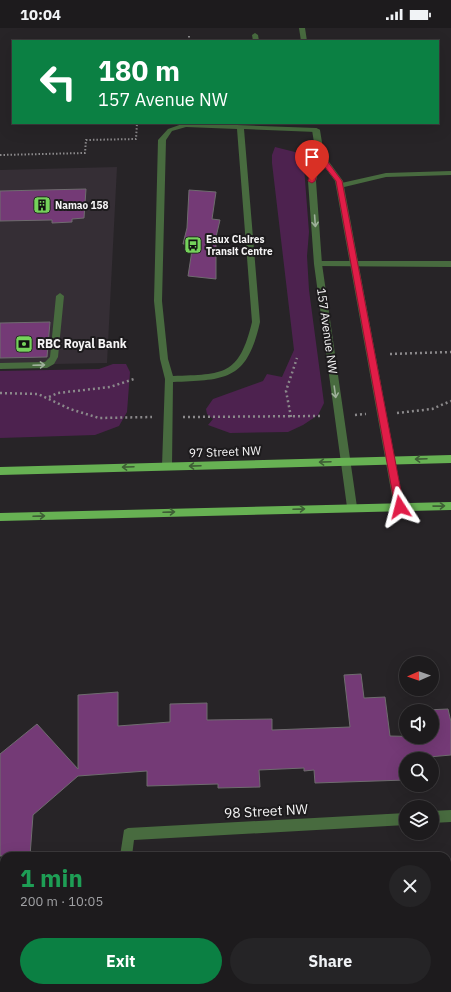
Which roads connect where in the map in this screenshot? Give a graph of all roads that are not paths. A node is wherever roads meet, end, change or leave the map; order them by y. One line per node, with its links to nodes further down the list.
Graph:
1 (302, 28): 2 (street)
2 (304, 40)
3 (313, 124): 6 (street, 157 Avenue NW)
4 (319, 124): 6 (street)
5 (240, 128): 6 (street); 15 (street); 15 (street)
6 (316, 130): 7 (street, 157 Avenue NW)
7 (320, 156): 9 (street, 157 Avenue NW); 11 (street, 157 Avenue NW, one-way to 11)
8 (451, 173): 9 (street)
9 (340, 186): 10 (street, 157 Avenue NW)
10 (355, 263): 11 (street); 12 (street); 17 (street, 157 Avenue NW)
11 (318, 264): 18 (street, 157 Avenue NW, one-way to 18)
12 (451, 264)
13 (60, 296): 14 (street, one-way to 13)
14 (0, 366)
15 (169, 379): 19 (street)
16 (451, 459): 17 (main road, 97 Street NW, one-way to 17)
17 (392, 460): 18 (main road, 97 Street NW); 23 (street, 157 Avenue NW)
18 (345, 461): 19 (main road, 97 Street NW, one-way to 19); 22 (street, 157 Avenue NW)
19 (167, 466): 20 (main road, 97 Street NW, one-way to 20)
20 (0, 471)
21 (451, 506): 23 (main road, one-way to 21)
22 (352, 507): 23 (main road); 24 (main road, one-way to 22)
23 (400, 507)
24 (0, 517)
25 (451, 816): 26 (street)
26 (439, 817)
27 (399, 819): 28 (street, 98 Street NW)
28 (126, 852)

